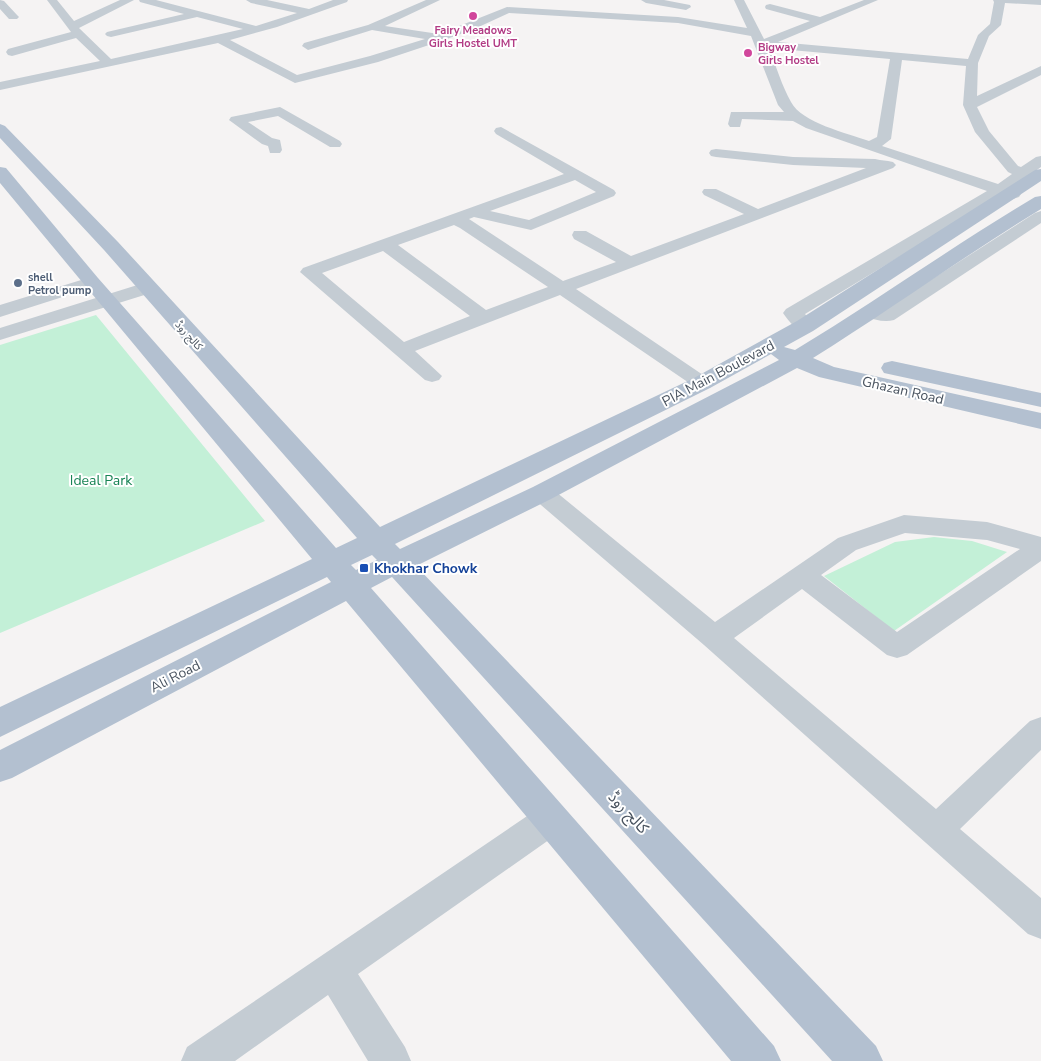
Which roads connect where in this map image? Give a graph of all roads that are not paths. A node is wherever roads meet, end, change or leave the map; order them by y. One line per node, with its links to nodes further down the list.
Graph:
1 (52, 0): 25 (street)
2 (129, 0): 25 (street)
3 (144, 0): 17 (street)
4 (251, 0): 16 (street)
5 (343, 0): 16 (street)
6 (435, 0): 24 (street)
7 (646, 0): 15 (street)
8 (873, 0): 22 (street)
9 (1005, 0): 11 (street); 36 (street)
10 (735, 2): 20 (street)
11 (1041, 2)
12 (0, 3): 19 (street)
13 (572, 3): 21 (street)
14 (770, 7): 22 (street)
15 (702, 9)
16 (311, 12): 23 (street)
17 (199, 13): 26 (street); 29 (street)
18 (729, 14): 20 (street)
19 (14, 17)
20 (748, 17): 32 (street)
21 (678, 20): 30 (street); 32 (street)
22 (821, 20): 32 (street)
23 (273, 25): 26 (street); 28 (street)
24 (372, 26): 27 (street); 27 (street)
25 (70, 28): 33 (street); 35 (street)
26 (258, 30): 31 (street)
27 (387, 30): 30 (street)
28 (287, 33)
29 (111, 34)
30 (440, 38): 31 (street)
31 (220, 39): 35 (street)
32 (758, 39): 34 (street); 40 (street)
33 (12, 52)
34 (897, 55): 36 (street); 45 (street)
35 (109, 63): 38 (street)
36 (972, 63): 39 (street)
37 (1041, 70): 39 (street)
38 (0, 86)
39 (970, 105): 51 (street)
40 (796, 117): 41 (street); 45 (street)
41 (735, 124)
42 (0, 129): 65 (main road, کالج روڈ)
43 (501, 131): 53 (street)
44 (335, 144): 46 (street)
45 (871, 146): 49 (street)
46 (275, 150)
47 (716, 153): 48 (street)
48 (762, 158): 49 (street); 50 (street)
49 (896, 162): 55 (street); 58 (street)
50 (736, 168)
51 (1035, 171): 55 (main road, PIA Main Boulevard)
52 (0, 172): 64 (main road)
53 (574, 176): 57 (street); 57 (street)
54 (710, 192): 58 (street)
55 (1006, 192): 72 (main road, PIA Main Boulevard)
56 (1041, 201): 69 (main road, PIA Main Boulevard)
57 (472, 212): 60 (street)
58 (757, 214): 63 (street)
59 (1041, 216): 69 (street)
60 (454, 218): 62 (street); 66 (street)
61 (580, 235): 63 (street)
62 (385, 244): 70 (street); 74 (street)
63 (630, 263): 66 (street)
64 (91, 282): 67 (main road); 68 (street)
65 (147, 288): 67 (street); 82 (main road, کالج روڈ)
66 (562, 289): 70 (street); 77 (street)
67 (108, 301): 71 (street); 83 (main road)
68 (0, 311)
69 (871, 313): 72 (main road, PIA Main Boulevard)
70 (484, 317): 74 (street)
71 (0, 334)
72 (805, 336): 73 (main road, PIA Main Boulevard); 75 (main road, PIA Main Boulevard); 78 (main road, Ghazan Road)
73 (770, 347): 75 (main road, Ghazan Road); 77 (main road, PIA Main Boulevard)
74 (401, 350): 76 (street)
75 (794, 360): 79 (main road, Ghazan Road); 80 (main road, PIA Main Boulevard)
76 (432, 376)
77 (702, 383): 82 (main road, PIA Main Boulevard)
78 (1041, 400)
79 (1041, 421)
80 (542, 493): 82 (main road, PIA Main Boulevard); 85 (street)
81 (1041, 547): 84 (street); 84 (street)
82 (386, 552): 83 (main road); 96 (main road, کالج روڈ)
83 (342, 574): 86 (main road); 88 (main road, Ali Road); 89 (main road)
84 (802, 575): 85 (street)
85 (714, 637): 90 (street)
86 (0, 723)
87 (1041, 730): 90 (street)
88 (0, 767)
89 (551, 819): 92 (street); 95 (main road)
90 (937, 830): 91 (street)
91 (1041, 920)
92 (334, 969): 93 (street); 94 (street)
93 (201, 1061)
94 (391, 1061)
95 (759, 1061)
96 (862, 1061)

